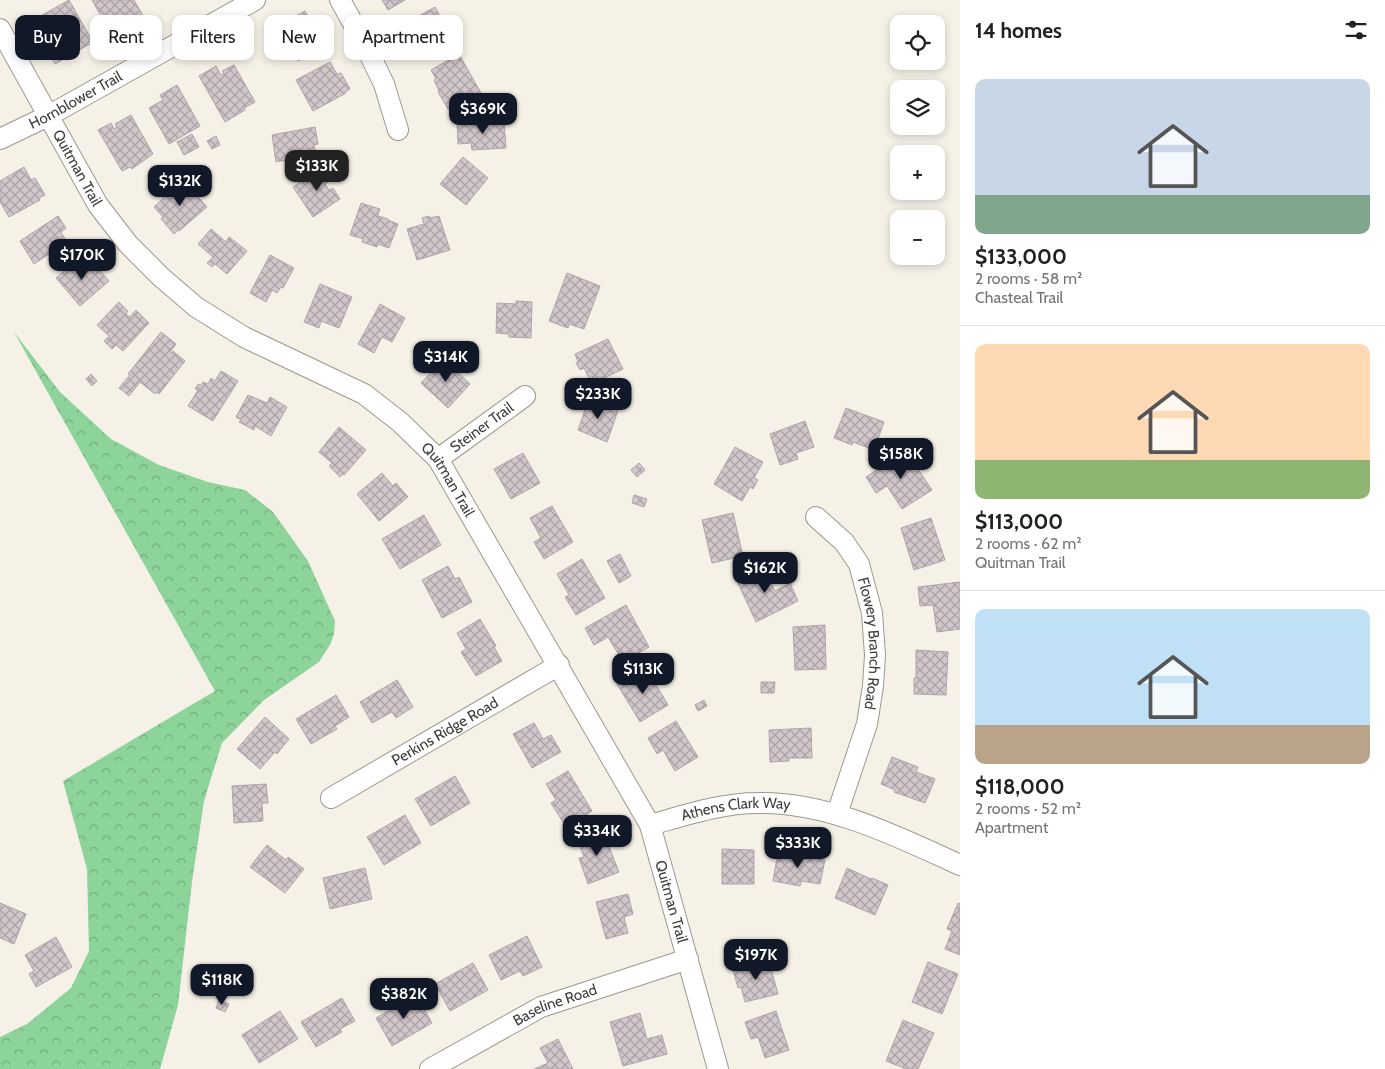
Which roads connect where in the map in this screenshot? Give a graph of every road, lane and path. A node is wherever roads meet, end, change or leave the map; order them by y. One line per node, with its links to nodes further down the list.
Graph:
1 (255, 0): 4 (street, Hornblower Trail)
2 (340, 0): 5 (street)
3 (0, 29): 4 (street, Quitman Trail)
4 (48, 116): 6 (street, Hornblower Trail); 8 (street, Quitman Trail)
5 (398, 130)
6 (0, 139)
7 (525, 396): 8 (street, Steiner Trail)
8 (438, 459): 10 (street, Quitman Trail)
9 (816, 517): 12 (street, Flowery Branch Road)
10 (559, 665): 11 (street, Perkins Ridge Road); 13 (street, Quitman Trail)
11 (331, 798)
12 (837, 814): 13 (street, Athens Clark Way); 14 (street, Athens Clark Way)
13 (650, 825): 15 (street, Quitman Trail)
14 (960, 865)
15 (688, 959): 16 (street, Baseline Road); 17 (street, Quitman Trail)
16 (430, 1069)
17 (718, 1069)

